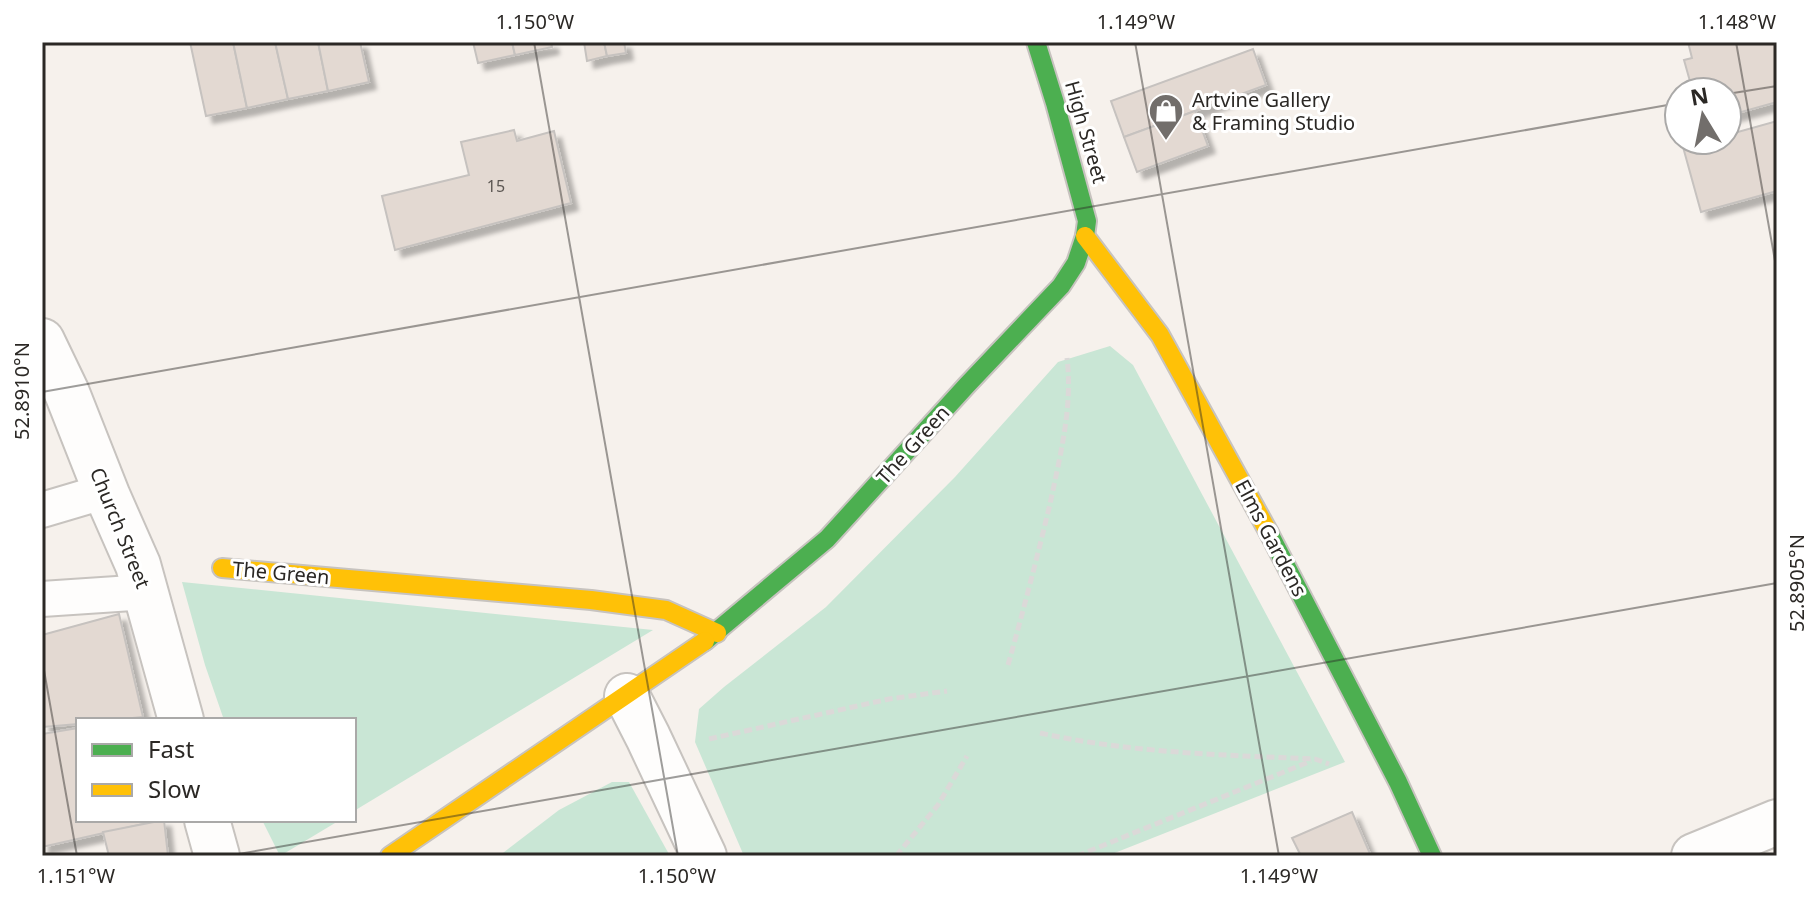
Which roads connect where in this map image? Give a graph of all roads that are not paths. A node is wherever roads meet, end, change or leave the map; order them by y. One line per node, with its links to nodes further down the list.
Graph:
1 (1036, 42): 2 (street, High Street)
2 (1085, 236): 9 (street, The Green); 17 (street, Elms Gardens)
3 (42, 341): 4 (street, Church Street)
4 (106, 491): 5 (lane); 7 (street, Church Street)
5 (42, 510)
6 (222, 568): 9 (street, The Green)
7 (147, 592): 8 (lane); 11 (street, Church Street)
8 (42, 599)
9 (717, 633): 10 (street, The Green)
10 (627, 696): 15 (street, The Green); 16 (street)
11 (180, 718)
12 (208, 822): 14 (street)
13 (1777, 822): 18 (street)
14 (217, 856)
15 (390, 856)
16 (704, 856)
17 (1432, 856)
18 (1694, 856)

